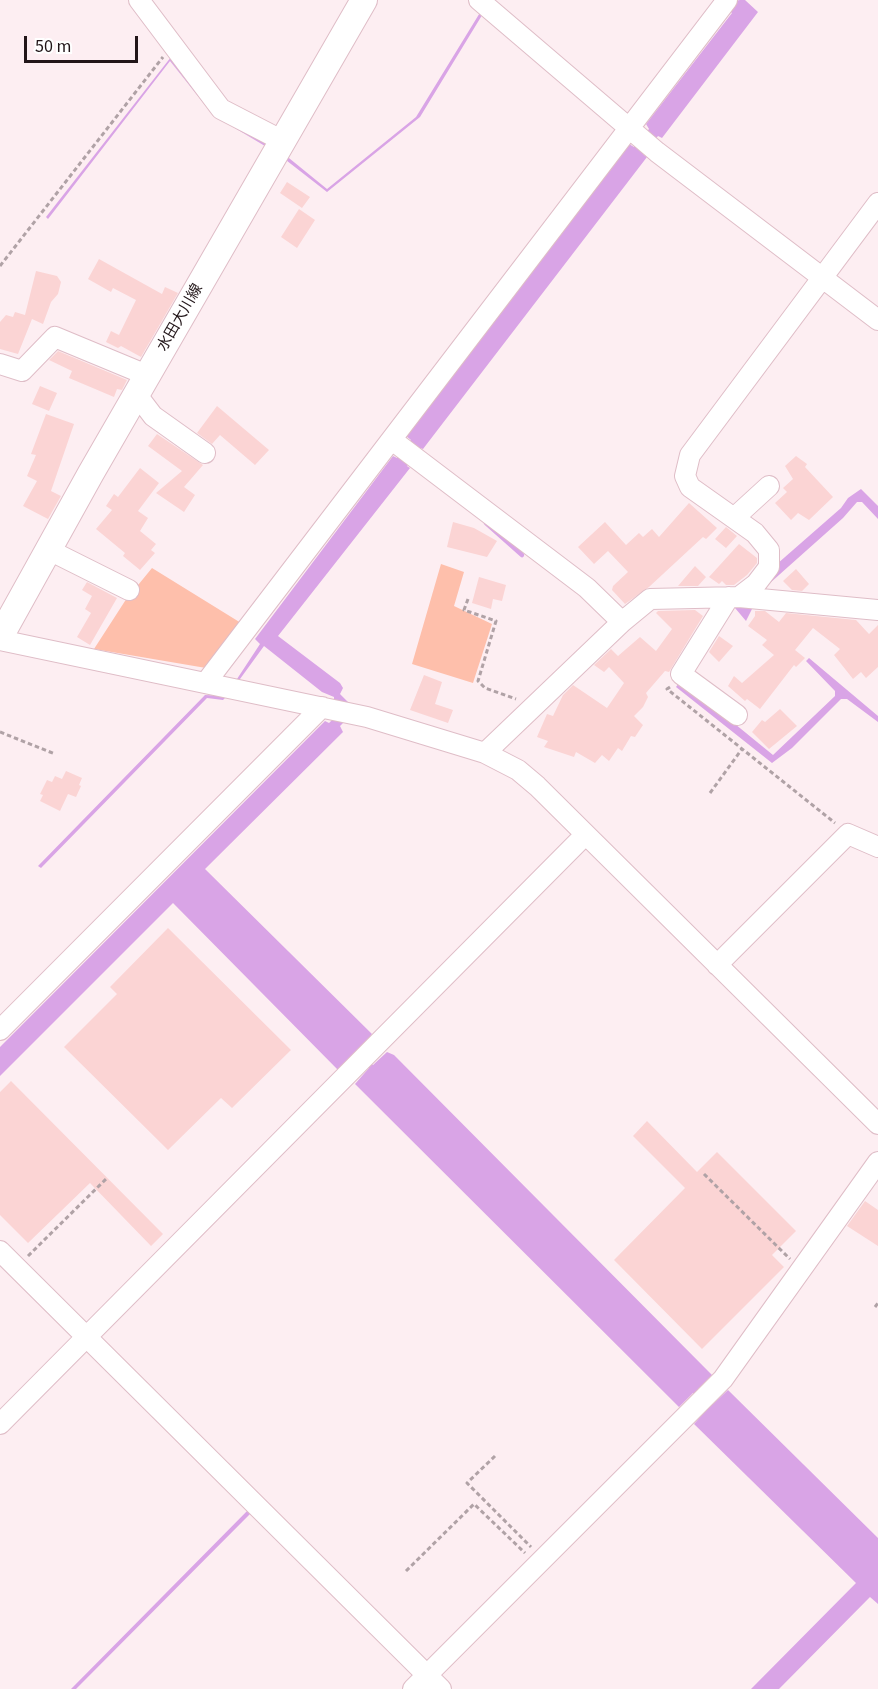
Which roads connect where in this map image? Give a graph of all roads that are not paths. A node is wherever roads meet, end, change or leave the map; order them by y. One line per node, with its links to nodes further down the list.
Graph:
1 (139, 0): 6 (street)
2 (364, 0): 6 (main road, 水田大川線)
3 (479, 0): 5 (street)
4 (727, 0): 5 (street)
5 (632, 132): 8 (street); 12 (street)
6 (283, 141): 11 (main road, 水田大川線)
7 (878, 203): 8 (street)
8 (822, 277): 9 (street); 15 (street)
9 (878, 320)
10 (0, 364): 11 (street)
11 (143, 385): 13 (street); 16 (main road, 水田大川線)
12 (394, 442): 20 (street); 22 (street)
13 (205, 453)
14 (769, 486): 15 (street)
15 (734, 518): 18 (street)
16 (49, 549): 17 (street); 21 (main road, 水田大川線)
17 (129, 590)
18 (734, 597): 19 (street); 20 (street); 24 (street)
19 (878, 609)
20 (622, 622): 25 (street)
21 (1, 636): 22 (street)
22 (207, 681): 23 (street)
23 (324, 708): 25 (street); 29 (street)
24 (737, 715)
25 (484, 753): 26 (street)
26 (585, 835): 28 (street); 33 (street)
27 (878, 847): 28 (street)
28 (717, 965): 30 (street)
29 (0, 1030)
30 (876, 1118)
31 (878, 1162): 35 (street)
32 (0, 1251): 33 (street)
33 (86, 1338): 34 (street); 35 (street)
34 (0, 1424)
35 (427, 1684)

